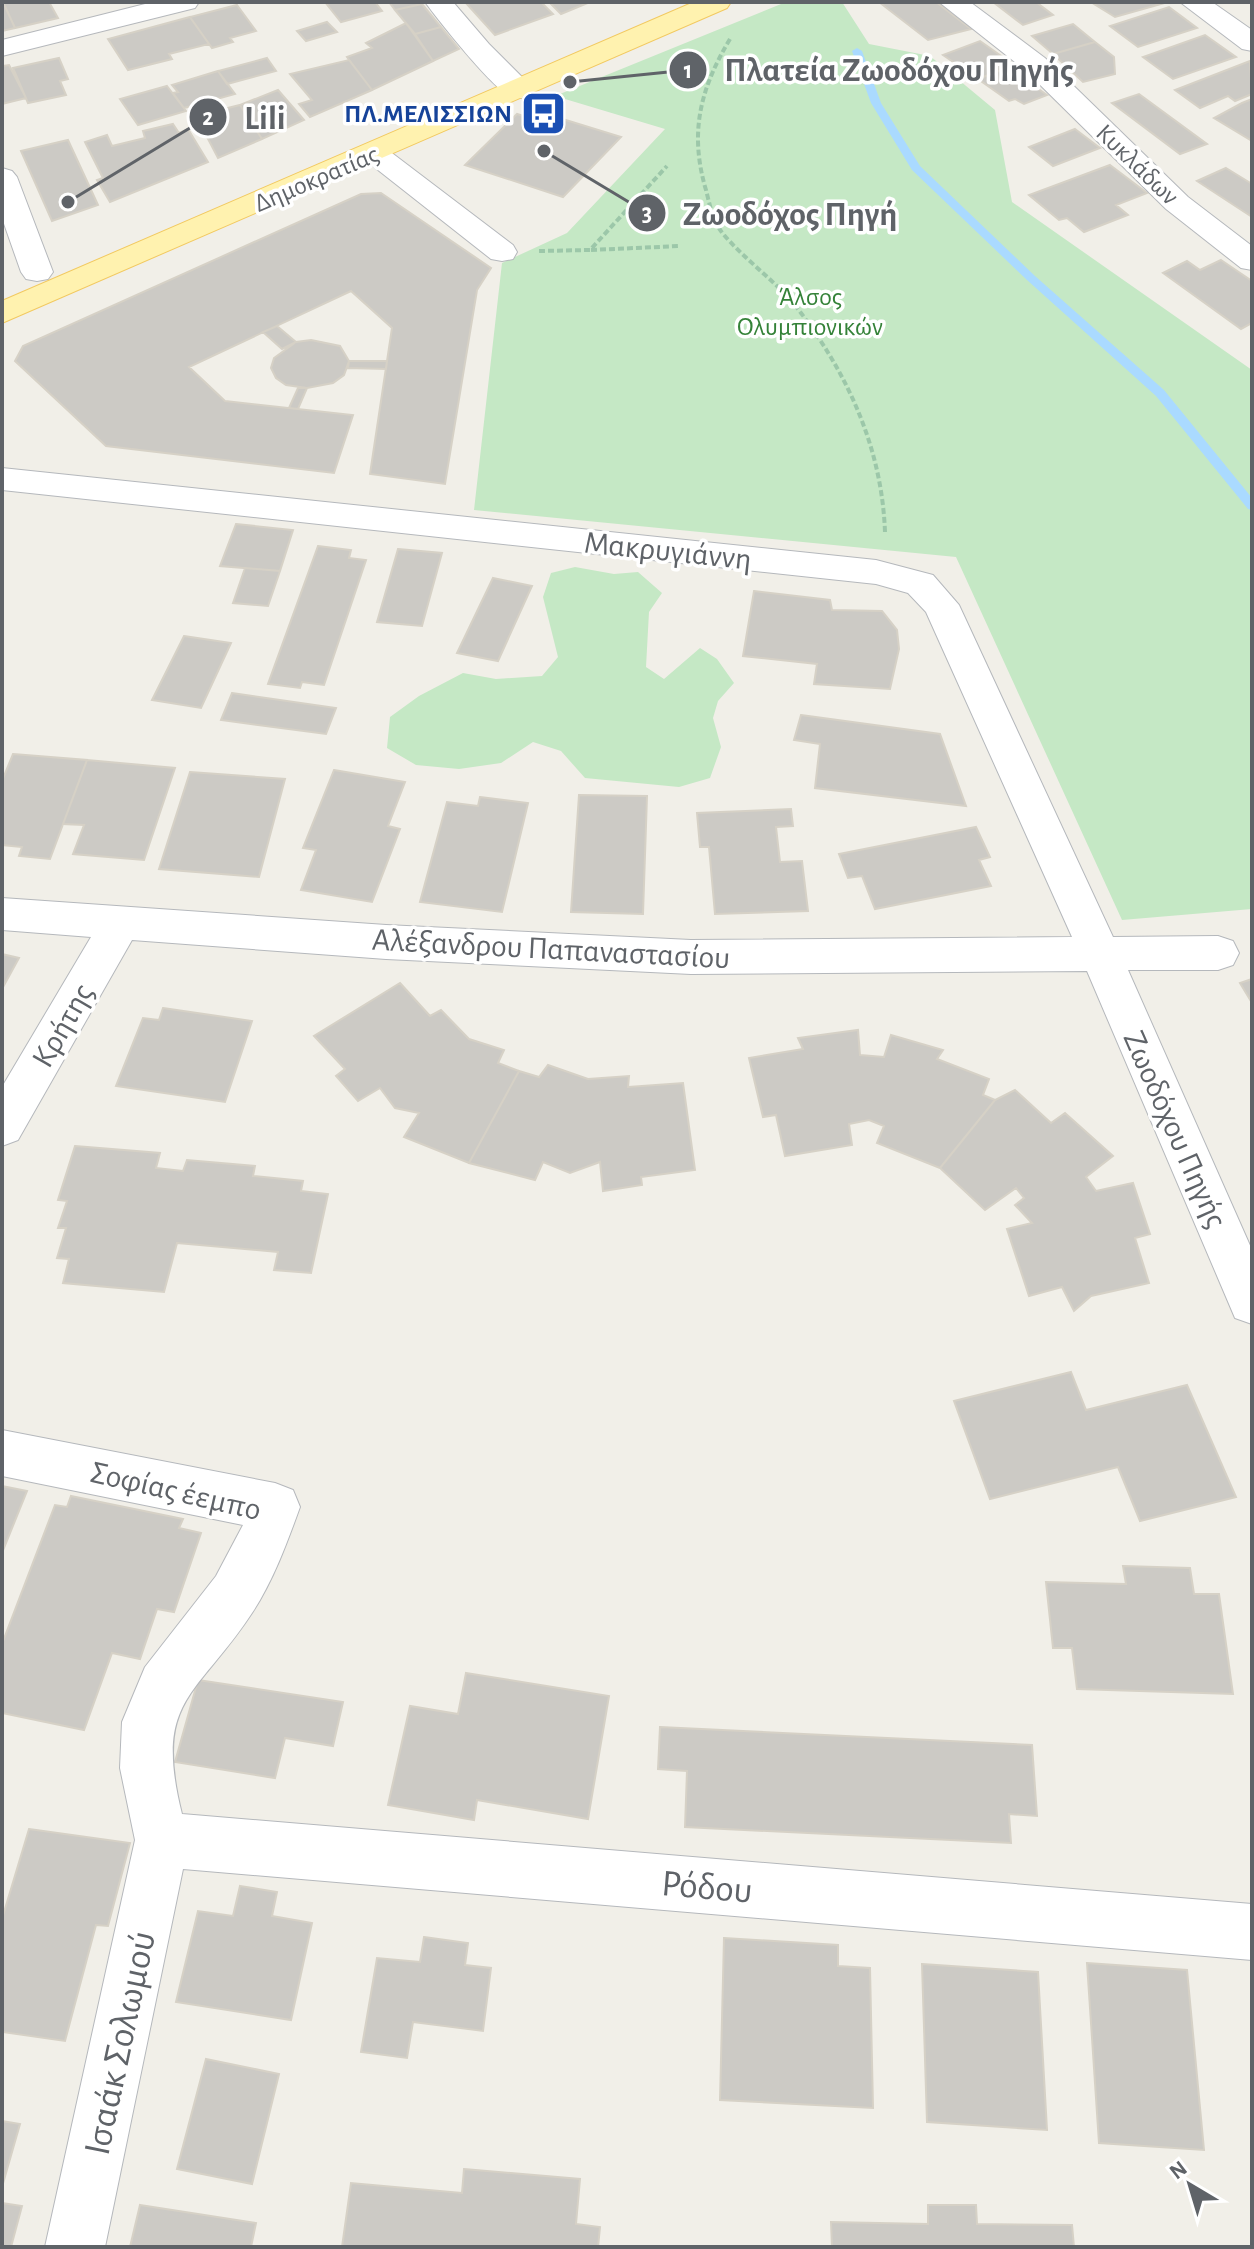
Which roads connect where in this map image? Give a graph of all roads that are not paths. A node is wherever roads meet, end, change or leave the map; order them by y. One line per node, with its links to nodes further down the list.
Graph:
1 (185, 2): 8 (street)
2 (439, 2): 9 (street)
3 (670, 2): 9 (main road, Δημοκρατίας)
4 (717, 2): 9 (main road, Δημοκρατίας)
5 (953, 2): 13 (street, Κυκλάδων)
6 (1201, 3): 7 (street)
7 (1252, 43)
8 (2, 48)
9 (510, 82): 10 (main road, Δημοκρατίας); 14 (main road, Δημοκρατίας)
10 (374, 153): 12 (street); 16 (main road, Δημοκρατίας)
11 (2, 177): 14 (street)
12 (502, 252)
13 (1252, 261)
14 (37, 272): 15 (main road, Δημοκρατίας)
15 (2, 285)
16 (2, 313)
17 (2, 479): 21 (street, Μακρυγιάννη)
18 (2, 914): 19 (street, Αλέξανδρου Παπαναστασίου)
19 (121, 922): 21 (street, Αλέξανδρου Παπαναστασίου); 22 (street, Κρήτης)
20 (1218, 953): 21 (street, Αλέξανδρου Παπαναστασίου)
21 (1101, 956): 23 (street, Ζωοδόχου Πηγής)
22 (2, 1127)
23 (1252, 1303)
24 (2, 1453): 25 (street, Σοφίας έεμπο)
25 (162, 1840): 26 (street, Ρόδου); 27 (street, Ισαάκ Σολωμού)
26 (1252, 1932)
27 (75, 2247)

